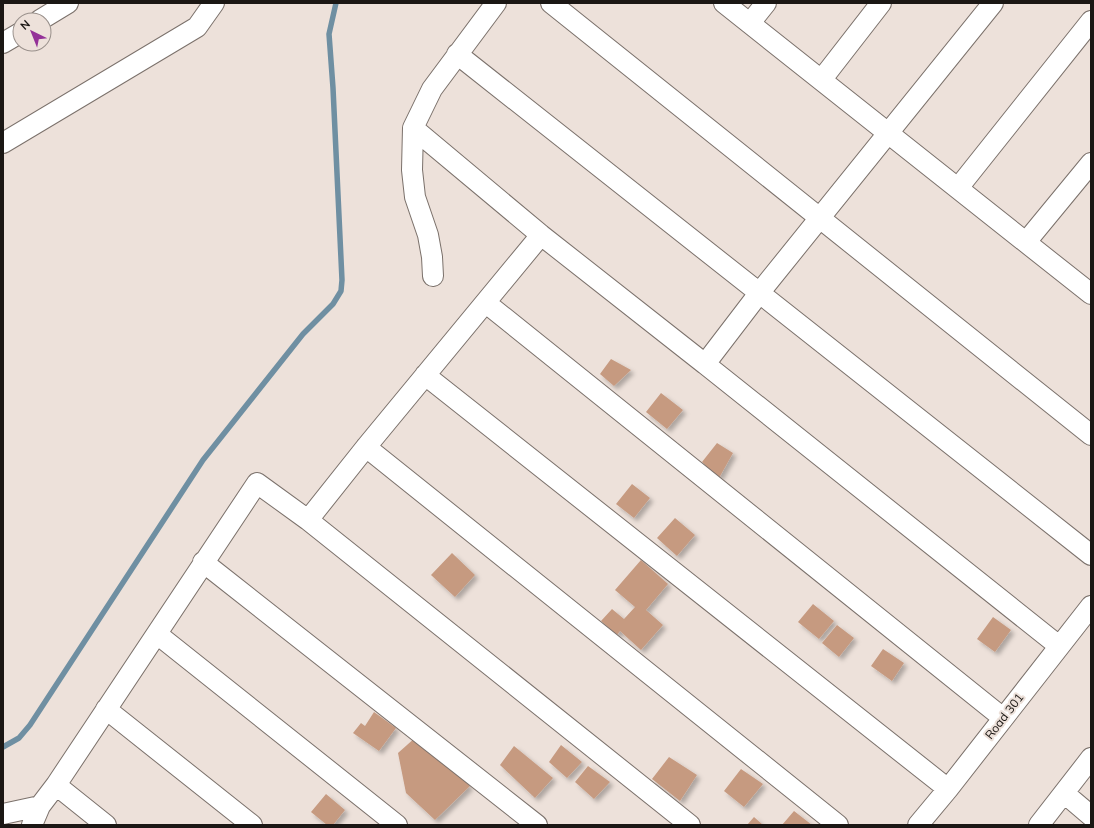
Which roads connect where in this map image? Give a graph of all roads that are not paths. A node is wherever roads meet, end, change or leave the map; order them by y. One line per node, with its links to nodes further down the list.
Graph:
1 (68, 3): 9 (street)
2 (214, 3): 18 (street)
3 (496, 3): 14 (street)
4 (551, 3): 21 (street)
5 (724, 3): 11 (street)
6 (766, 3): 11 (street)
7 (881, 3): 15 (street)
8 (993, 3): 17 (street)
9 (52, 13)
10 (1091, 21): 20 (street)
11 (750, 23): 15 (street)
12 (12, 38): 13 (street)
13 (3, 43)
14 (458, 54): 16 (street); 25 (street)
15 (822, 79): 17 (street)
16 (413, 128): 22 (street); 24 (street)
17 (889, 133): 20 (street); 21 (street)
18 (3, 143)
19 (1091, 163): 23 (street)
20 (958, 188): 23 (street)
21 (820, 218): 25 (street); 30 (street)
22 (541, 235): 27 (street); 28 (street)
23 (1026, 242): 26 (street)
24 (433, 276)
25 (760, 292): 28 (street); 33 (street)
26 (1091, 294)
27 (486, 303): 29 (street); 39 (street)
28 (705, 364): 37 (street)
29 (425, 375): 31 (street); 42 (street)
30 (1091, 435)
31 (366, 447): 32 (street); 53 (street)
32 (308, 520): 34 (street); 52 (street)
33 (1091, 555)
34 (203, 562): 36 (street); 51 (street)
35 (1091, 606): 37 (street, Road 301)
36 (157, 634): 38 (street); 50 (street)
37 (1059, 646): 39 (street, Road 301)
38 (106, 708): 41 (street); 49 (street)
39 (1003, 718): 42 (street, Road 301)
40 (1091, 758): 43 (street)
41 (56, 785): 44 (street); 48 (street)
42 (948, 789): 54 (street, Road 301)
43 (1064, 793): 46 (street); 55 (street)
44 (40, 806): 45 (street); 47 (street)
45 (3, 814)
46 (1091, 816)
47 (32, 825)
48 (106, 825)
49 (252, 825)
50 (397, 825)
51 (537, 825)
52 (690, 825)
53 (838, 825)
54 (918, 825)
55 (1039, 825)

